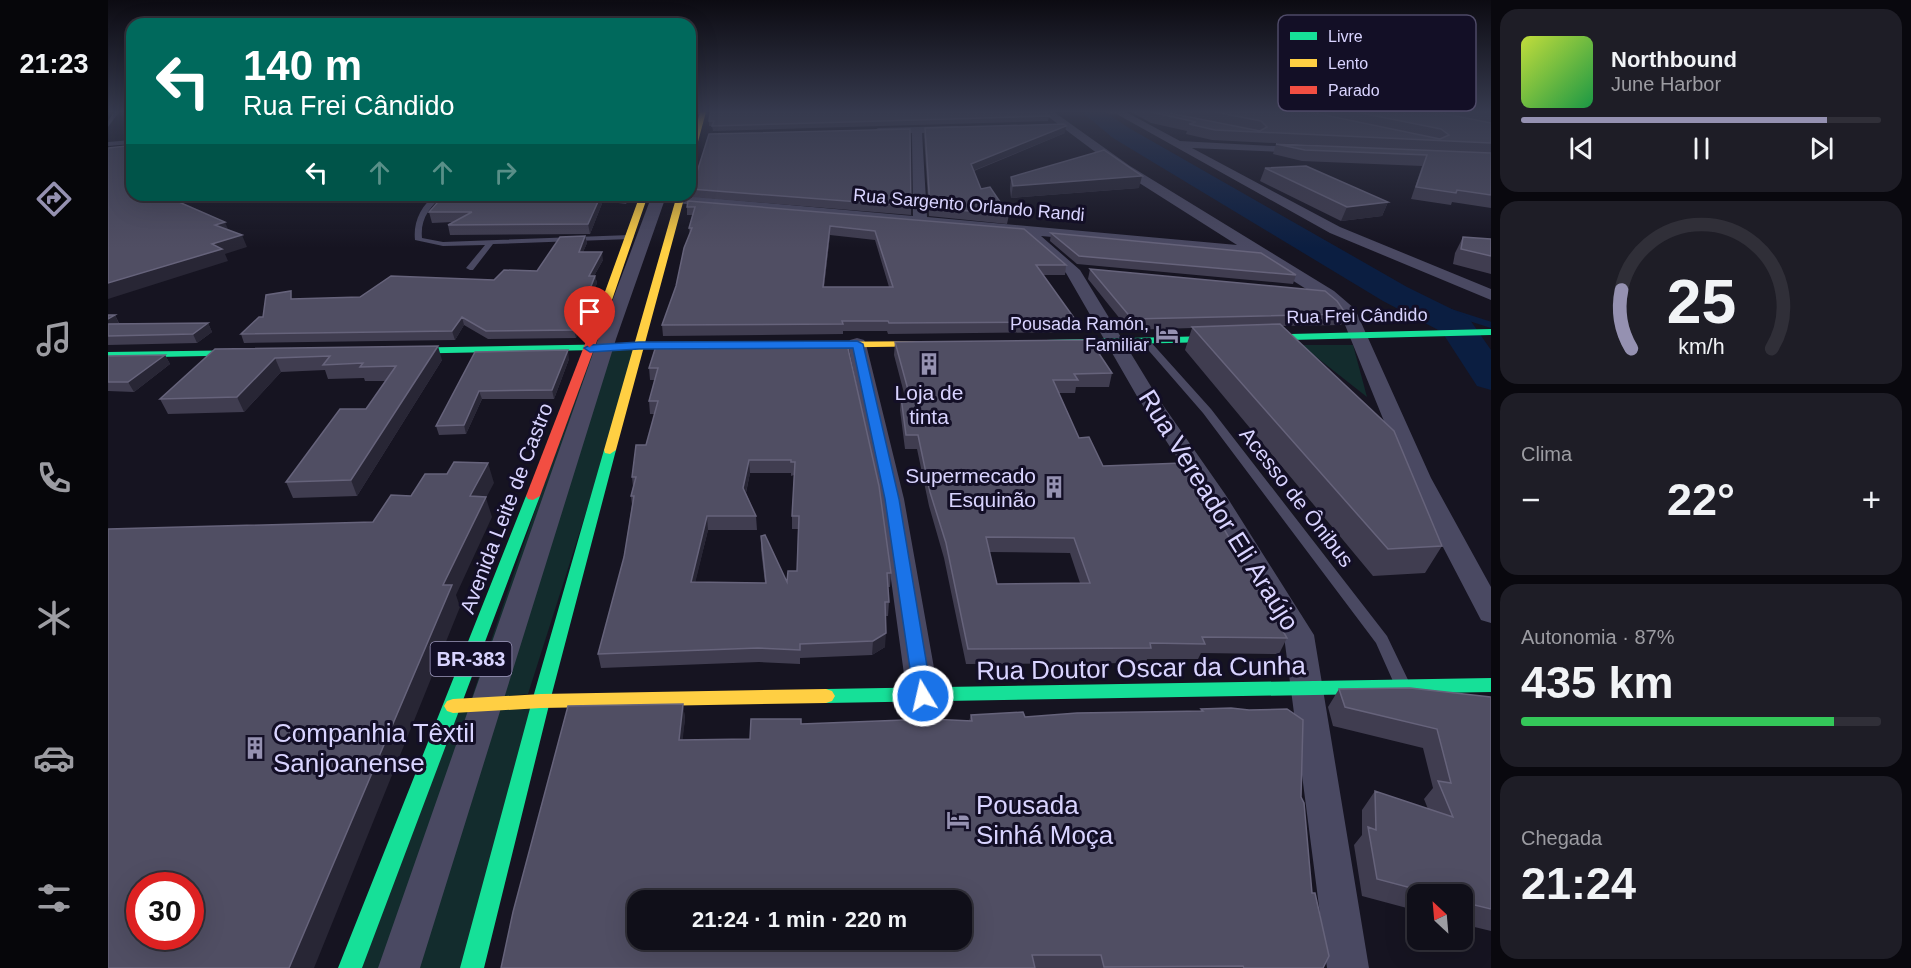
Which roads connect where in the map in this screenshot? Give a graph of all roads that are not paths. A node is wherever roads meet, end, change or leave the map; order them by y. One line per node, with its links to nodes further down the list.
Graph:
1 (918, 157): 9 (street)
2 (1109, 157): 13 (street)
3 (1200, 157): 14 (street)
4 (433, 201): 12 (lane)
5 (659, 201): 11 (main road, Avenida Leite de Castro / BR-383)
6 (660, 201): 33 (street)
7 (661, 201): 32 (main road)
8 (695, 201): 9 (street, Rua Sargento Orlando Randi)
9 (919, 221): 10 (street, Rua Sargento Orlando Randi)
10 (1028, 231): 13 (street, Rua Sargento Orlando Randi); 16 (street, Rua Vereador Eli Araújo)
11 (630, 237): 12 (lane); 33 (main road, Avenida Leite de Castro / BR-383)
12 (491, 242): 15 (lane)
13 (1258, 253): 20 (street)
14 (1407, 261): 18 (street); 21 (street)
15 (470, 268)
16 (1072, 270): 17 (street); 26 (street, Rua Vereador Eli Araújo)
17 (1096, 272)
18 (1491, 282)
19 (1293, 292): 20 (street)
20 (1328, 295): 23 (street)
21 (1491, 295)
22 (1491, 332): 23 (main road, Rua Frei Cândido)
23 (1359, 333): 24 (main road, Rua Frei Cândido); 39 (street)
24 (1279, 336): 25 (main road, Rua Frei Cândido); 37 (street)
25 (1146, 342): 26 (main road, Rua Frei Cândido); 41 (lane, Acesso de Ônibus)
26 (1115, 343): 29 (main road, Rua Frei Cândido); 43 (street, Rua Vereador Eli Araújo)
27 (857, 344): 28 (main road); 31 (main road); 44 (street)
28 (959, 344)
29 (1027, 344)
30 (754, 345): 32 (main road)
31 (788, 345)
32 (639, 346): 33 (main road); 45 (main road)
33 (597, 348): 34 (main road); 46 (street); 47 (main road, Avenida Leite de Castro / BR-383)
34 (378, 351)
35 (272, 352): 36 (main road)
36 (108, 355)
37 (1303, 361)
38 (1378, 436): 39 (street)
39 (1419, 478): 40 (street)
40 (1491, 613)
41 (1402, 685): 42 (main road, Rua Doutor Oscar da Cunha); 43 (main road, Rua Doutor Oscar da Cunha)
42 (1491, 685)
43 (1309, 688): 44 (main road, Rua Doutor Oscar da Cunha); 51 (street, Rua Vereador Eli Araújo)
44 (923, 696): 45 (main road, Rua Doutor Oscar da Cunha)
45 (541, 701): 46 (main road, Rua Doutor Oscar da Cunha); 50 (main road)
46 (488, 704): 47 (main road, Rua Doutor Oscar da Cunha); 49 (street)
47 (453, 706): 48 (main road, Avenida Leite de Castro / BR-383)
48 (350, 968)
49 (399, 968)
50 (472, 968)
51 (1348, 968)

